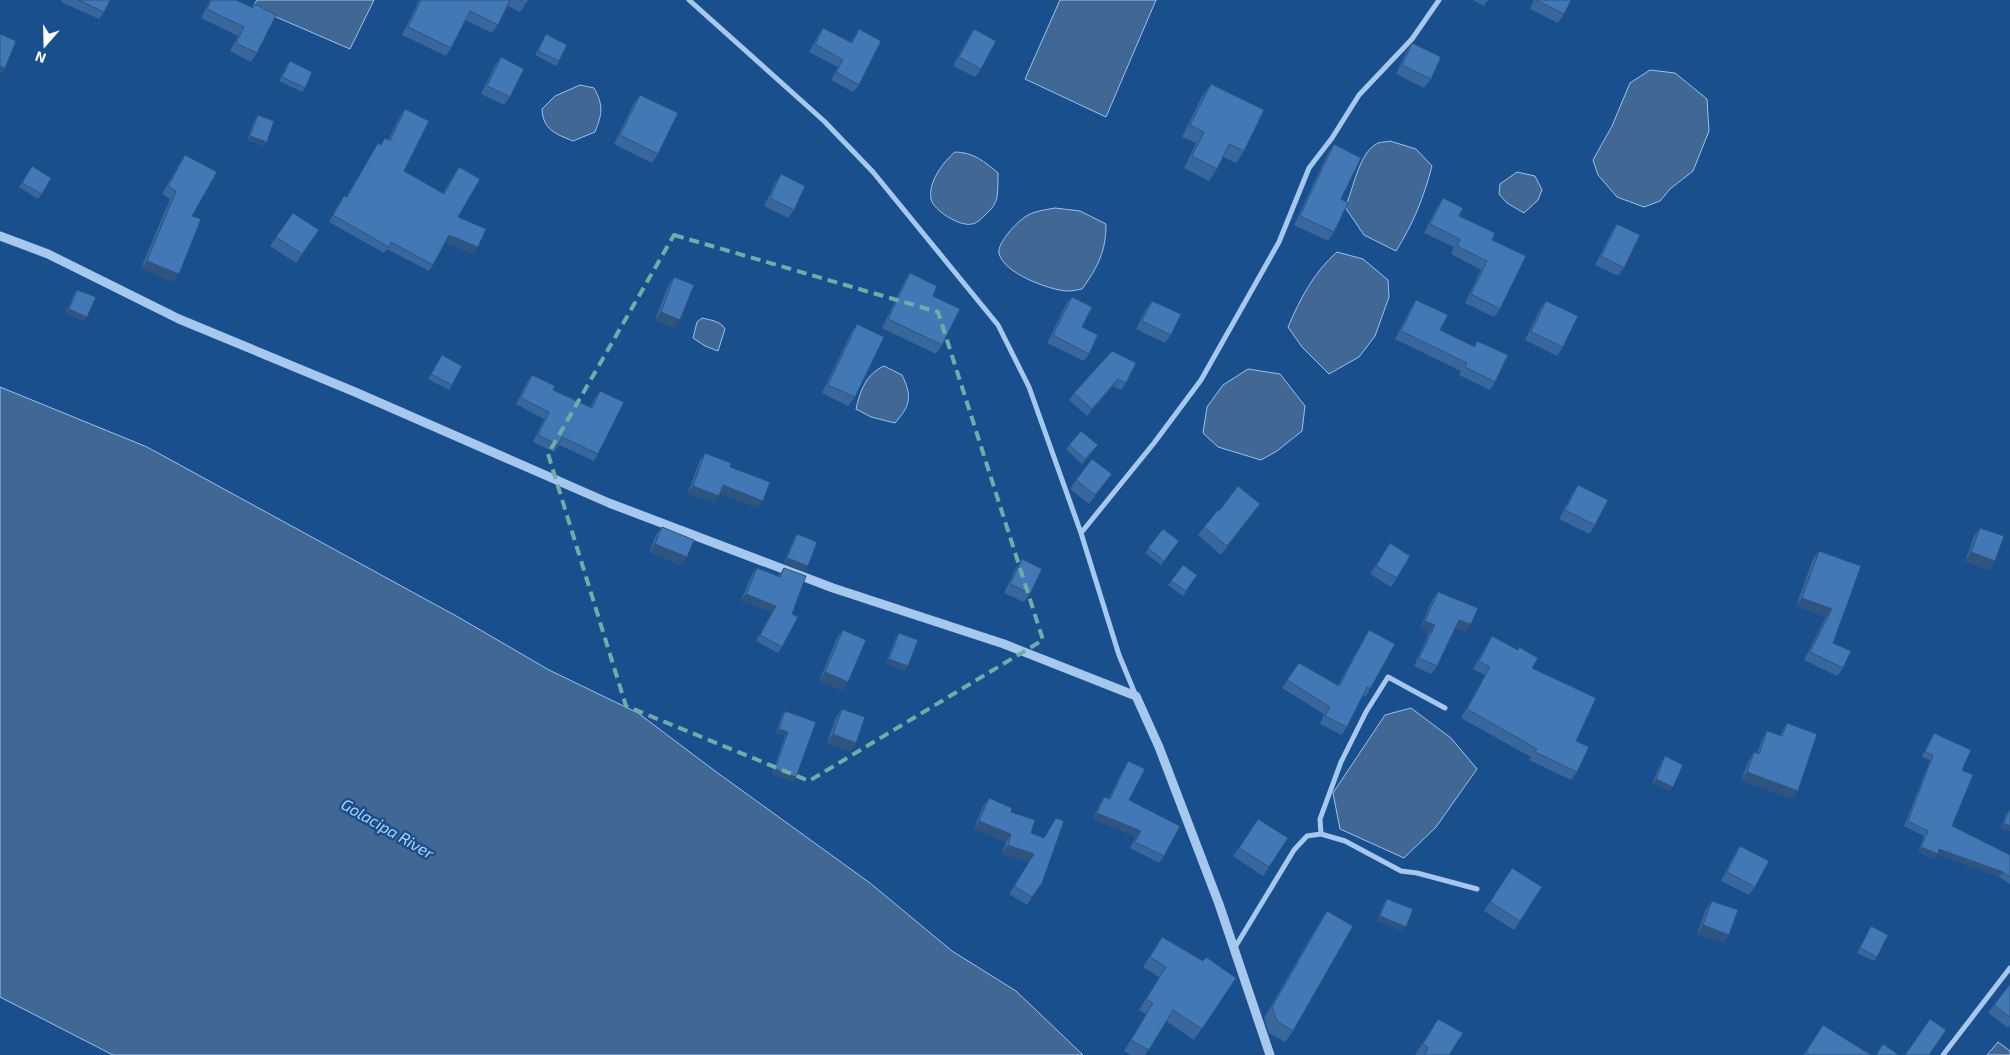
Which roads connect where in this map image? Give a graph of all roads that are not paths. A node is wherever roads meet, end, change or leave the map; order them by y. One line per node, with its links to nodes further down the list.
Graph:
1 (689, 0): 4 (street)
2 (1439, 0): 4 (street)
3 (0, 236): 5 (street)
4 (1081, 533): 5 (street)
5 (1136, 696): 9 (street)
6 (1445, 708): 7 (street)
7 (1321, 834): 8 (street); 9 (street)
8 (1477, 889)
9 (1233, 949): 11 (street)
10 (2010, 968): 12 (street)
11 (1270, 1055)
12 (1943, 1055)

